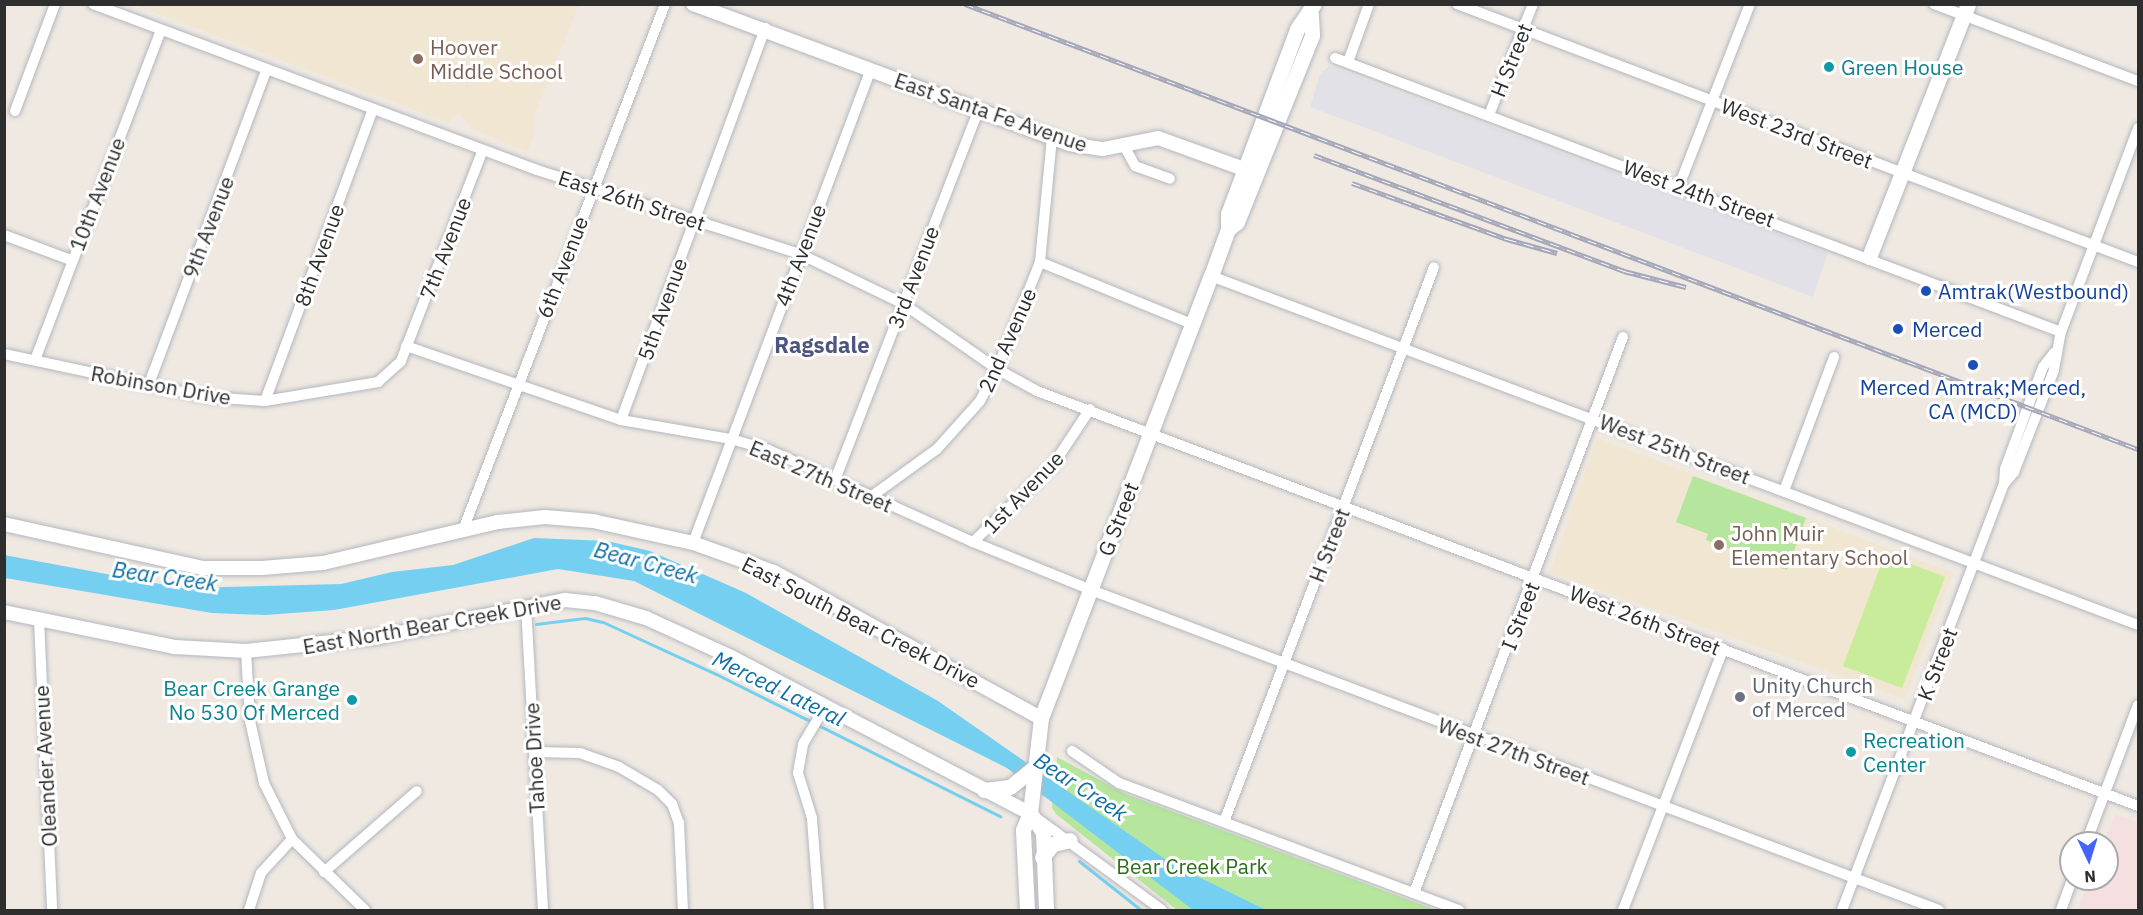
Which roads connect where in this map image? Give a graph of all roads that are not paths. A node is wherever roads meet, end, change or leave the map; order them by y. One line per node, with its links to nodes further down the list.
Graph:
1 (55, 4): 25 (street)
2 (93, 4): 15 (street, East 26th Street)
3 (665, 4): 35 (street, 6th Avenue)
4 (693, 4): 13 (street, East Santa Fe Avenue)
5 (720, 4): 13 (street, East Santa Fe Avenue)
6 (1369, 4): 18 (street)
7 (1456, 4): 16 (street, West 23rd Street)
8 (1533, 4): 16 (street, H Street)
9 (1750, 4): 22 (street)
10 (1935, 4): 12 (street)
11 (1313, 9): 31 (main road, G Street); 37 (main road, G Street)
12 (1966, 10): 21 (street); 32 (main road)
13 (742, 20): 14 (street, East Santa Fe Avenue)
14 (765, 28): 20 (street, East Santa Fe Avenue); 36 (street, 5th Avenue)
15 (161, 30): 19 (street, East 26th Street); 42 (street, 10th Avenue)
16 (1524, 30): 22 (street, West 23rd Street); 26 (street, H Street)
17 (1335, 58): 18 (street, West 24th Street)
18 (1348, 62): 26 (street, West 24th Street)
19 (267, 69): 23 (street, East 26th Street); 57 (street, 9th Avenue)
20 (871, 69): 24 (street, East Santa Fe Avenue); 40 (street, 4th Avenue)
21 (2139, 81)
22 (1711, 101): 32 (street, West 23rd Street); 34 (street)
23 (373, 109): 30 (street, East 26th Street); 59 (street, 8th Avenue)
24 (979, 109): 28 (street, East Santa Fe Avenue); 47 (street, 3rd Avenue)
25 (15, 111)
26 (1489, 115): 34 (street, West 24th Street)
27 (2139, 128): 39 (street, K Street)
28 (1052, 137): 29 (street, East Santa Fe Avenue); 43 (street, 2nd Avenue)
29 (1123, 144): 31 (street, East Santa Fe Avenue); 33 (street)
30 (483, 150): 35 (street, East 26th Street); 51 (street, 7th Avenue)
31 (1244, 169): 37 (main road, G Street)
32 (1902, 173): 39 (street, West 23rd Street); 41 (main road)
33 (1170, 179)
34 (1679, 186): 41 (street, West 24th Street)
35 (591, 188): 36 (street, East 26th Street); 58 (street, 6th Avenue)
36 (694, 220): 40 (street, East 26th Street); 62 (street, 5th Avenue)
37 (1228, 229): 46 (main road, G Street)
38 (4, 235): 42 (street)
39 (2094, 245): 44 (street, West 23rd Street); 49 (street, K Street)
40 (800, 254): 47 (street, East 26th Street); 64 (street, 4th Avenue)
41 (1869, 257): 49 (street, West 24th Street)
42 (71, 260): 55 (street, 10th Avenue)
43 (1040, 262): 48 (street); 56 (street, 2nd Avenue)
44 (2139, 262)
45 (1434, 267): 52 (street, H Street)
46 (1211, 276): 48 (main road, G Street); 52 (street, West 25th Street)
47 (902, 303): 56 (street, East 26th Street); 65 (street, 3rd Avenue)
48 (1192, 324): 63 (main road, G Street)
49 (2061, 332): 73 (street, K Street)
50 (1623, 337): 61 (street, I Street)
51 (406, 346): 58 (street, East 27th Street); 59 (street, Robinson Drive)
52 (1403, 348): 61 (street, West 25th Street); 68 (street, H Street)
53 (4, 354): 55 (street, Robinson Drive)
54 (1834, 357): 66 (street)
55 (35, 360): 57 (street, Robinson Drive)
56 (997, 369): 60 (street, East 26th Street); 67 (street, 2nd Avenue)
57 (149, 384): 59 (street, Robinson Drive)
58 (518, 386): 62 (street, East 27th Street); 70 (street, 6th Avenue)
59 (265, 401)
60 (1090, 410): 63 (street, East 26th Street); 71 (street, 1st Avenue)
61 (1594, 418): 66 (street, West 25th Street); 74 (street, I Street)
62 (621, 420): 64 (street, East 27th Street)
63 (1152, 431): 68 (street, West 26th Street); 75 (main road, G Street)
64 (731, 439): 65 (street, East 27th Street); 72 (street, 4th Avenue)
65 (835, 480): 67 (street, East 27th Street)
66 (1784, 491): 73 (street, West 25th Street)
67 (873, 496): 71 (street, East 27th Street)
68 (1344, 506): 74 (street, West 26th Street); 82 (street, H Street)
69 (4, 524): 70 (street, East South Bear Creek Drive)
70 (463, 530): 72 (street, East South Bear Creek Drive)
71 (973, 542): 75 (street, East 27th Street)
72 (693, 543): 85 (street, East South Bear Creek Drive)
73 (1975, 563): 79 (street, West 25th Street); 86 (street, K Street)
74 (1534, 578): 80 (street, West 26th Street); 87 (street, I Street)
75 (1091, 590): 82 (street, West 27th Street); 85 (main road, G Street)
76 (526, 606): 81 (street, East North Bear Creek Drive); 84 (street, East North Bear Creek Drive); 89 (street, Tahoe Drive)
77 (4, 612): 78 (street, East North Bear Creek Drive)
78 (39, 621): 81 (street, East North Bear Creek Drive); 106 (street, Oleander Avenue)
79 (2139, 625)
80 (1723, 649): 86 (street, West 26th Street); 95 (street)
81 (246, 651): 99 (street)
82 (1283, 665): 87 (street, West 27th Street); 97 (street, H Street)
83 (2139, 705): 93 (street)
84 (822, 711): 91 (street, East North Bear Creek Drive); 111 (street)
85 (1041, 718): 90 (main road, G Street)
86 (1915, 721): 93 (street, West 26th Street); 103 (street, K Street)
87 (1474, 737): 95 (street, West 27th Street); 105 (street, I Street)
88 (1072, 751): 97 (street)
89 (534, 752): 109 (street, Tahoe Drive); 110 (street)
90 (1032, 769): 91 (main road); 94 (main road, G Street)
91 (984, 790): 94 (street, East North Bear Creek Drive)
92 (417, 791): 102 (street)
93 (2105, 793): 96 (street, West 26th Street); 98 (street)
94 (1030, 806): 100 (street); 101 (main road, G Street); 112 (main road, G Street)
95 (1663, 806): 103 (street, West 27th Street); 116 (street)
96 (2139, 806)
97 (1224, 822): 105 (street)
98 (2091, 831)
99 (292, 839): 102 (street); 107 (street)
100 (1070, 840): 101 (main road); 114 (street)
101 (1042, 857): 113 (main road, G Street)
102 (324, 872): 108 (street)
103 (1854, 878): 117 (street, K Street); 118 (street, West 27th Street)
104 (2068, 891): 119 (street)
105 (1414, 893): 115 (street)
106 (52, 910)
107 (249, 910)
108 (365, 910)
109 (543, 910)
110 (683, 910)
111 (819, 910)
112 (1027, 910)
113 (1046, 910)
114 (1162, 910)
115 (1459, 910)
116 (1623, 910)
117 (1842, 910)
118 (1939, 910)
119 (2061, 910)

